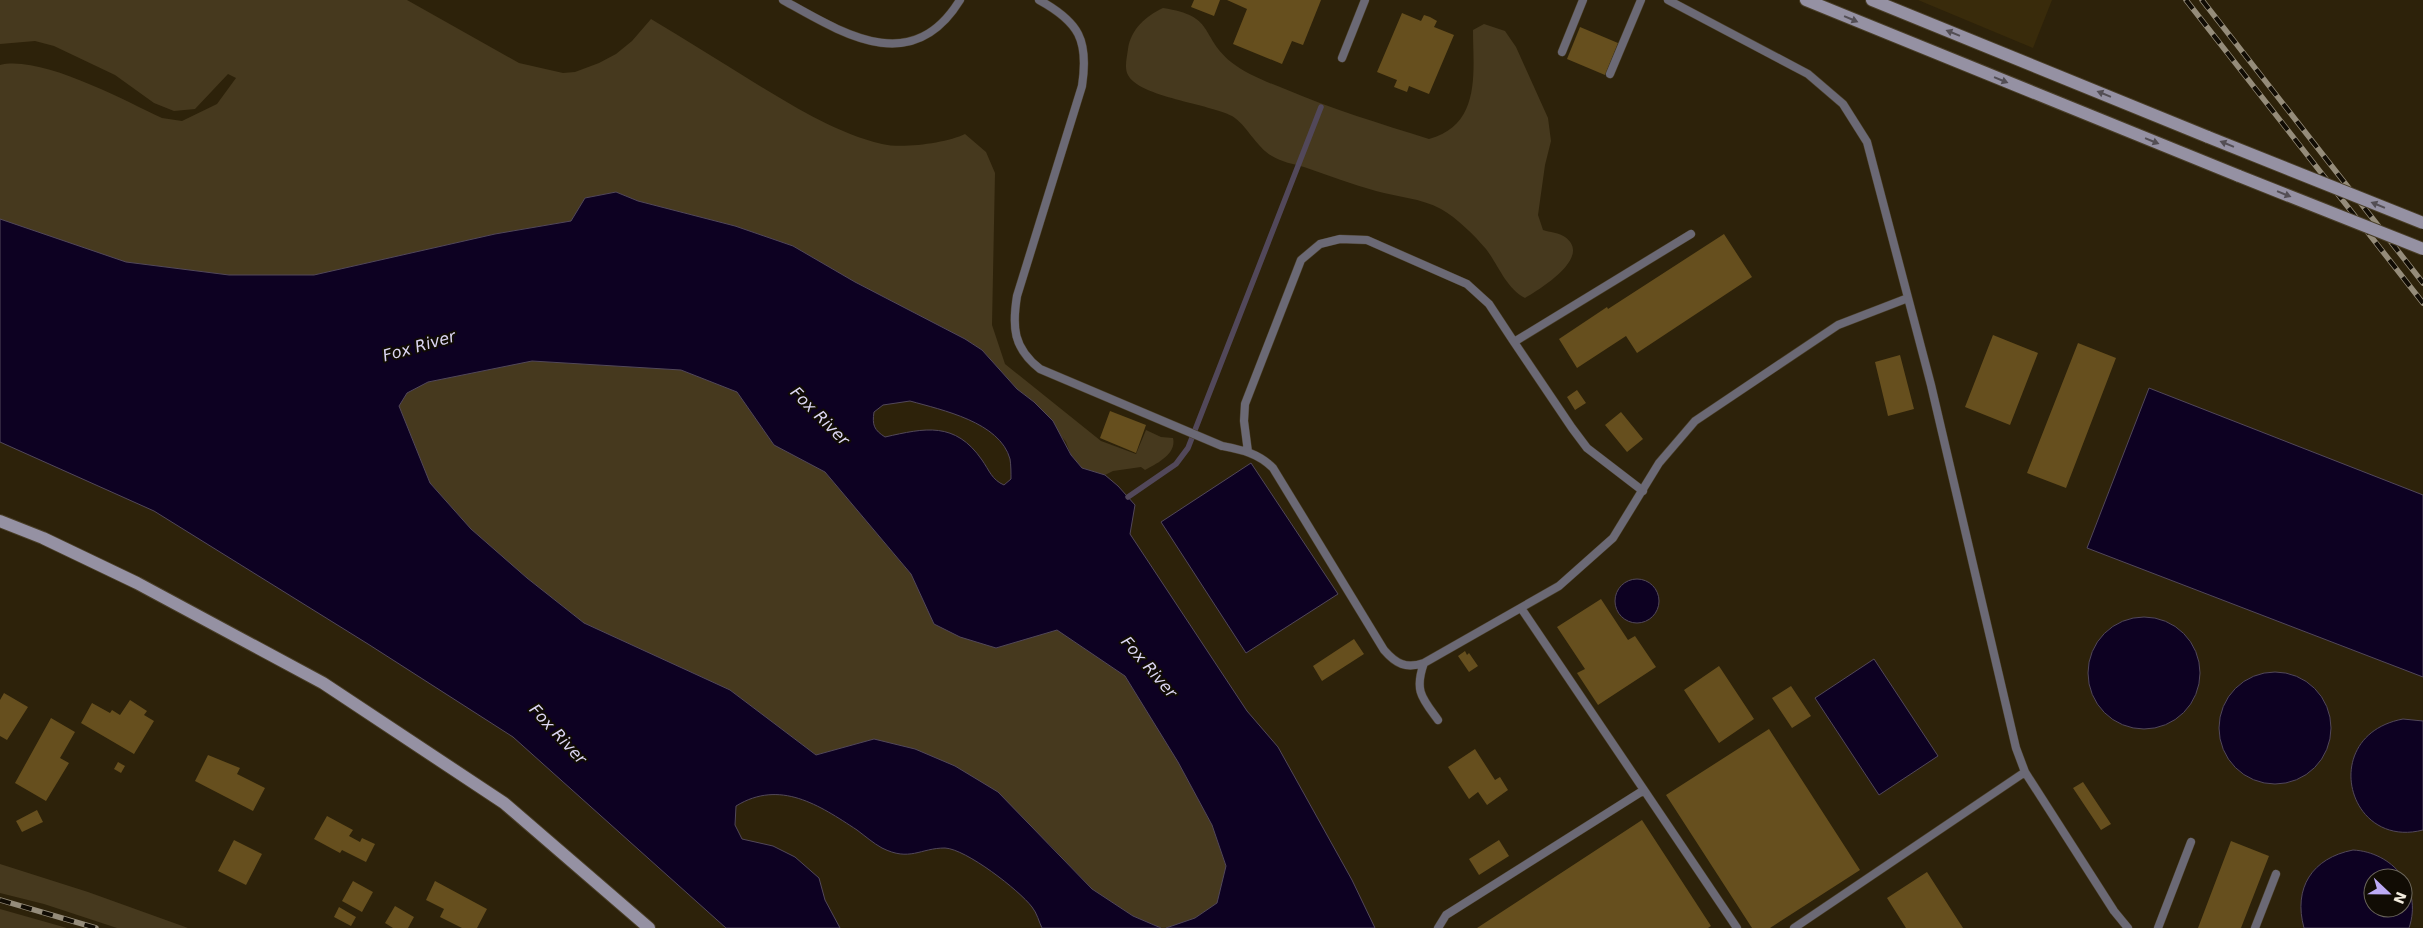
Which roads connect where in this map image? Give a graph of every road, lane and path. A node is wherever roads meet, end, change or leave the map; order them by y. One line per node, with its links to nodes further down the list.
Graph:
1 (783, 0): 2 (lane)
2 (960, 0)
3 (1039, 0): 18 (lane)
4 (1365, 0): 11 (lane)
5 (1583, 0): 10 (lane)
6 (1641, 0): 12 (lane)
7 (1668, 0): 16 (lane)
8 (1806, 0): 15 (main road, one-way to 15, bridge)
9 (1872, 0): 13 (main road, one-way to 9, bridge)
10 (1562, 52)
11 (1342, 58)
12 (1610, 74)
13 (2423, 223)
14 (1691, 234): 17 (lane)
15 (2423, 250)
16 (1908, 298): 19 (lane); 24 (lane)
17 (1514, 342): 18 (lane); 19 (lane)
18 (1248, 452): 22 (lane)
19 (1643, 490): 21 (lane)
20 (0, 521): 28 (main road)
21 (1521, 608): 22 (lane); 25 (lane)
22 (1424, 663): 23 (lane)
23 (1438, 720)
24 (2025, 772): 31 (lane); 32 (lane)
25 (1644, 790): 29 (lane); 30 (lane)
26 (2191, 842): 33 (lane)
27 (2276, 874): 34 (lane)
28 (649, 928)
29 (1438, 928)
30 (1737, 928)
31 (1794, 928)
32 (2128, 928)
33 (2158, 928)
34 (2255, 928)

